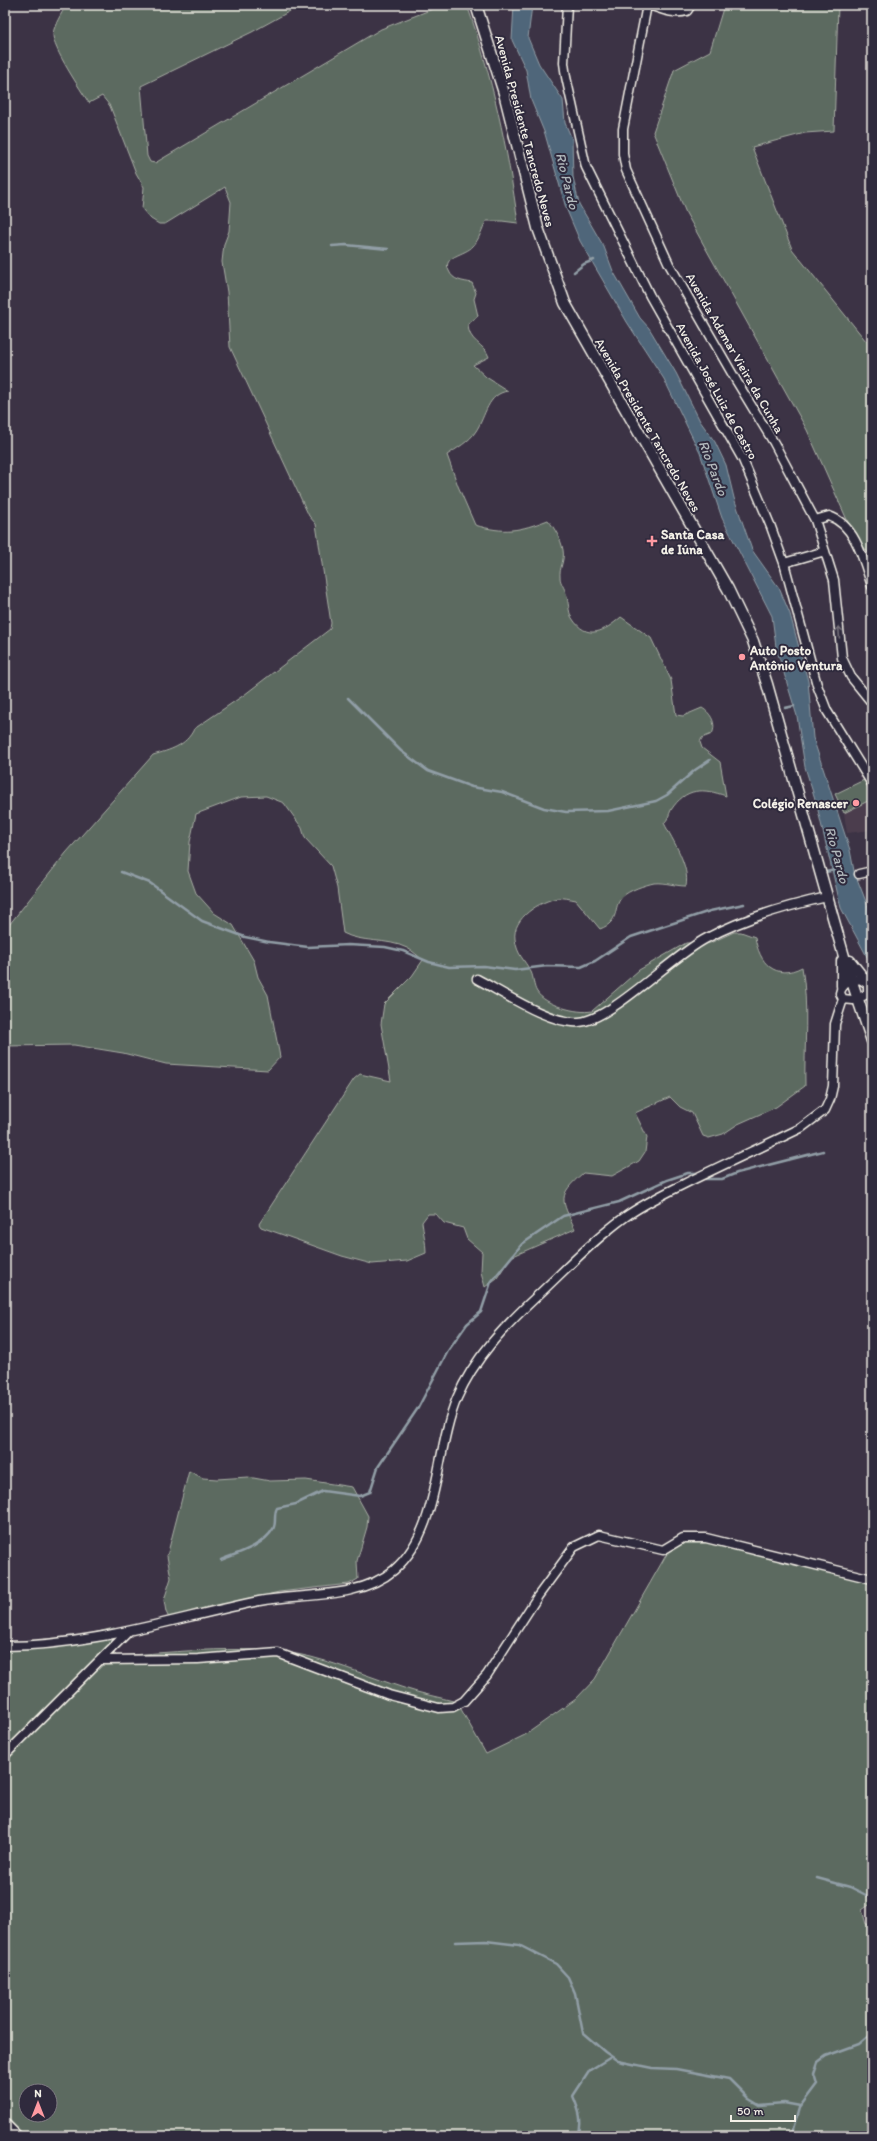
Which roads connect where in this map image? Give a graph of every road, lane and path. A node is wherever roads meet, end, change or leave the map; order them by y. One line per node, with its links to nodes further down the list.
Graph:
1 (476, 5): 13 (main road, Avenida Presidente Tancredo Neves)
2 (567, 5): 7 (street, Avenida José Luiz de Castro)
3 (648, 5): 4 (street); 5 (street, Avenida Ademar Vieira da Cunha)
4 (692, 5)
5 (815, 520): 6 (street, Avenida Ademar Vieira da Cunha); 8 (street)
6 (825, 551): 7 (street); 9 (street, Avenida Ademar Vieira da Cunha, one-way to 6)
7 (784, 563): 10 (street, Avenida José Luiz de Castro)
8 (872, 586)
9 (872, 703)
10 (872, 784)
11 (872, 871): 12 (street)
12 (859, 874)
13 (827, 897): 14 (main road, Avenida Presidente Tancredo Neves); 15 (street)
14 (840, 941): 16 (main road); 17 (main road, Avenida Presidente Tancredo Neves); 18 (main road)
15 (477, 979)
16 (869, 984): 17 (street); 19 (street)
17 (853, 985): 18 (street); 19 (main road)
18 (842, 986): 20 (street)
19 (858, 998): 20 (street); 21 (main road)
20 (844, 999): 23 (street)
21 (872, 1040)
22 (872, 1579): 25 (street)
23 (128, 1632): 24 (street); 25 (street)
24 (5, 1646)
25 (102, 1660): 26 (street)
26 (5, 1755)
27 (5, 2123): 28 (street)
28 (18, 2136)

